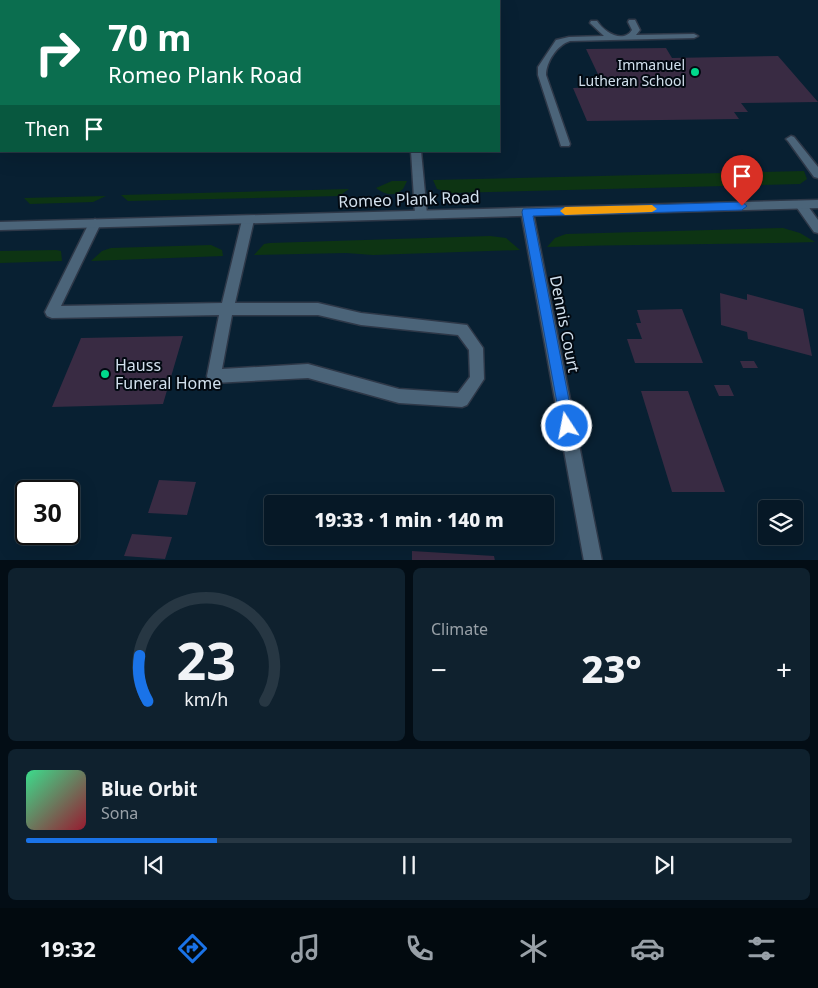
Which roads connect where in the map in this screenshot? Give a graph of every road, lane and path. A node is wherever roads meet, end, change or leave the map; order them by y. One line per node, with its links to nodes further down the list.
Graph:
1 (632, 22): 5 (main road)
2 (594, 23): 4 (main road)
3 (694, 36): 5 (main road)
4 (617, 38): 5 (main road); 7 (main road)
5 (629, 38)
6 (791, 140): 9 (main road)
7 (565, 144)
8 (416, 152): 13 (main road)
9 (818, 174)
10 (818, 204): 11 (main road, Romeo Plank Road)
11 (801, 205): 12 (main road, Romeo Plank Road); 17 (main road)
12 (527, 212): 13 (main road, Romeo Plank Road); 19 (main road, Dennis Court)
13 (422, 214): 14 (main road, Romeo Plank Road)
14 (248, 220): 15 (main road, Romeo Plank Road); 18 (main road)
15 (95, 223): 16 (main road, Romeo Plank Road); 18 (main road)
16 (0, 226)
17 (818, 229)
18 (227, 308): 18 (main road)
19 (593, 560)

